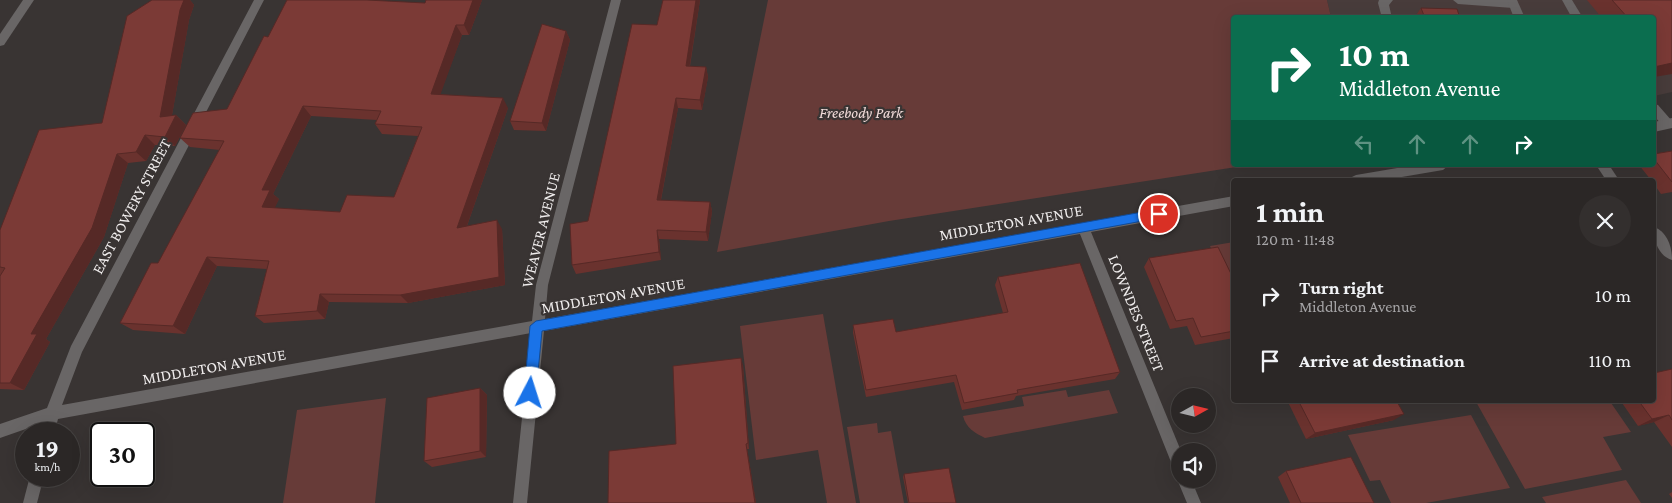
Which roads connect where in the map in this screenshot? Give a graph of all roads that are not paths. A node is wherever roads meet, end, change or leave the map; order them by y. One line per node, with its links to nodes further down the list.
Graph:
1 (29, 0): 11 (street)
2 (259, 0): 24 (street, EAST BOWERY STREET)
3 (616, 0): 23 (street, WEAVER AVENUE)
4 (1388, 0): 8 (street)
5 (1458, 0): 7 (street)
6 (1566, 0): 10 (street)
7 (1512, 2): 9 (street)
8 (1386, 15)
9 (1518, 15)
10 (1576, 15)
11 (0, 42)
12 (1656, 110): 13 (street)
13 (1670, 123): 14 (street)
14 (1656, 126)
15 (1431, 167): 17 (street)
16 (1604, 167): 18 (street)
17 (1368, 178)
18 (1612, 178)
19 (1231, 202): 20 (street, MIDDLETON AVENUE)
20 (1083, 227): 23 (street, MIDDLETON AVENUE); 27 (street, LOWNDES STREET)
21 (1656, 235): 22 (street)
22 (1672, 255)
23 (536, 326): 24 (street, MIDDLETON AVENUE); 31 (street, WEAVER AVENUE)
24 (52, 412): 25 (street, EAST BOWERY STREET); 26 (street, MIDDLETON AVENUE)
25 (50, 422)
26 (0, 431)
27 (1171, 446)
28 (34, 487): 30 (street)
29 (1188, 488): 32 (street)
30 (30, 503)
31 (520, 503)
32 (1194, 503)

